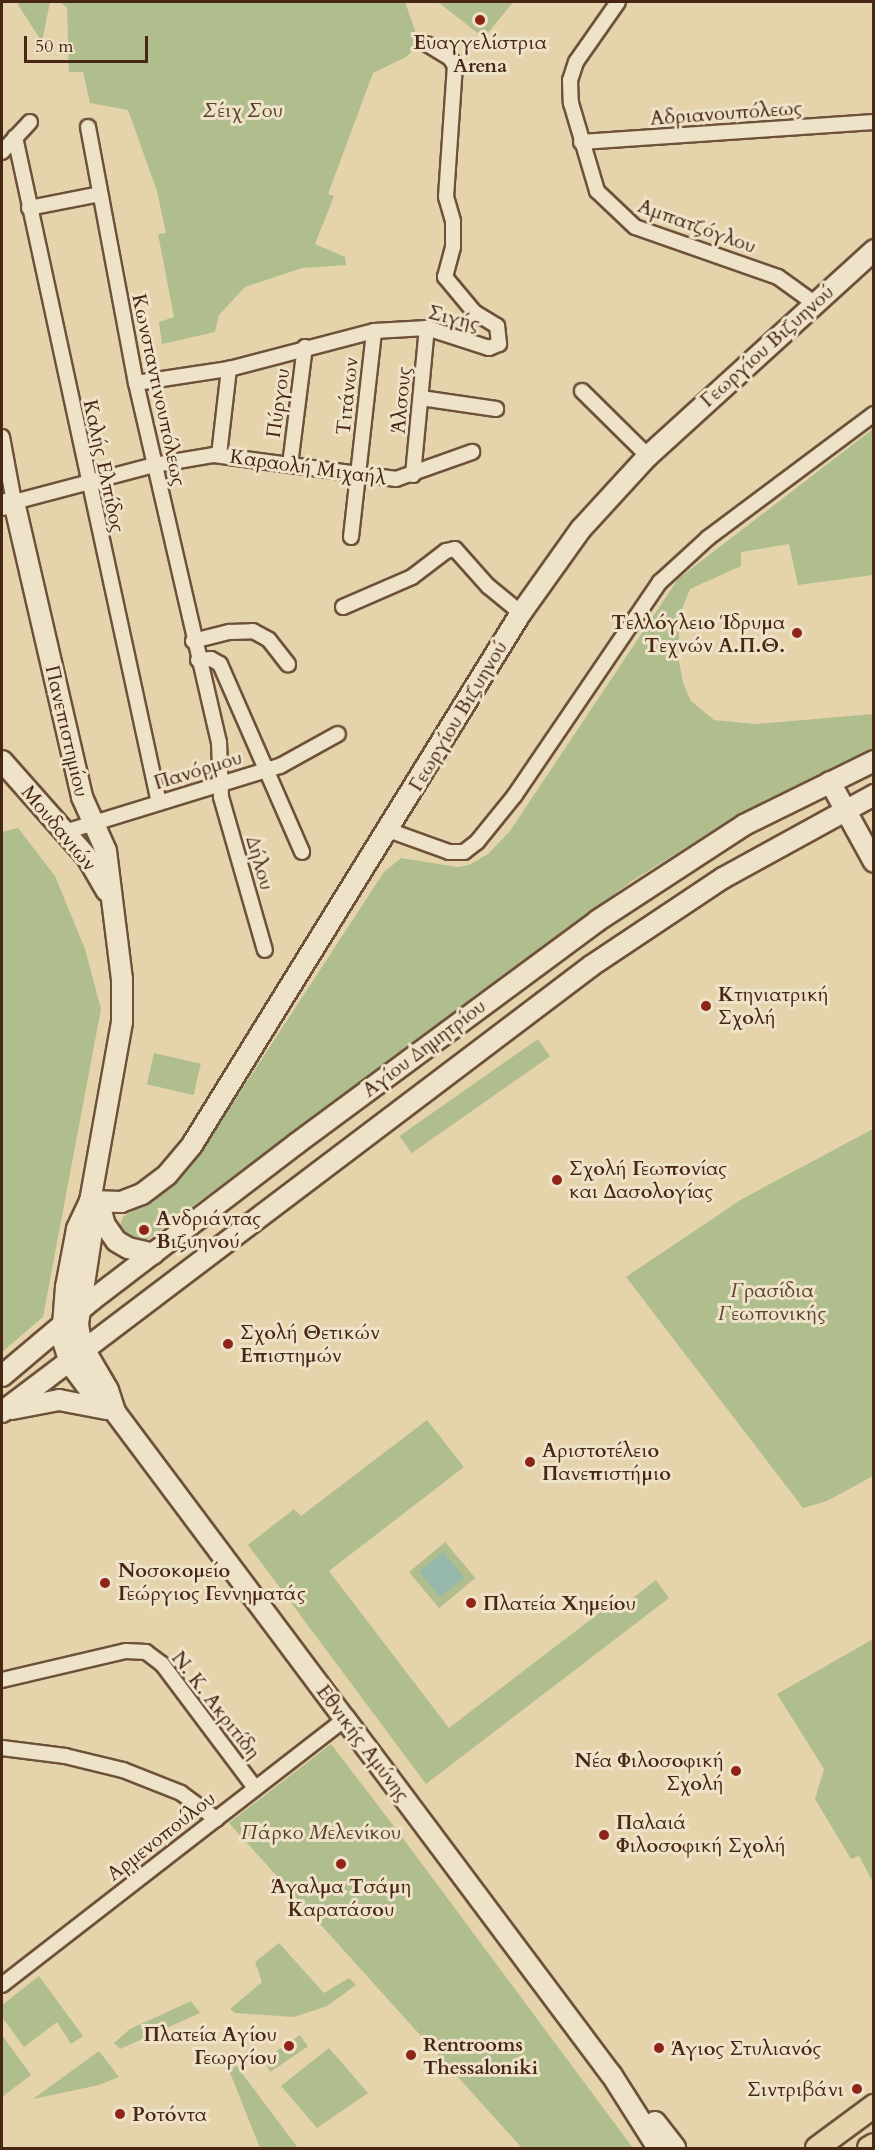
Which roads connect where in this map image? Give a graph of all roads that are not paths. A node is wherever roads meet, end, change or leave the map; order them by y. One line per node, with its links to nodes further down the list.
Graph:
1 (618, 2): 7 (street, Αμπατζόγλου)
2 (428, 45): 13 (street, Σιγής)
3 (30, 122): 6 (street)
4 (873, 122): 7 (street, Αδριανουπόλεως)
5 (88, 127): 9 (street, Κωνσταντινουπόλεως)
6 (15, 137): 8 (street); 10 (street, Καλής Ελπίδος)
7 (581, 142): 12 (street, Αμπατζόγλου)
8 (2, 152)
9 (100, 194): 10 (street); 17 (street, Κωνσταντινουπόλεως)
10 (29, 208): 30 (street, Καλής Ελπίδος)
11 (873, 250): 12 (main road, Γεωργίου Βιζυηνού)
12 (814, 303): 25 (main road, Γεωργίου Βιζυηνού)
13 (427, 328): 14 (street, Σιγής); 19 (street, Άλσους)
14 (374, 331): 15 (street, Σιγής); 28 (street, Τιτάνων)
15 (305, 347): 16 (street, Σιγής); 27 (street, Πύργου)
16 (229, 369): 17 (street, Σιγής); 24 (street)
17 (136, 383): 26 (street, Κωνσταντινουπόλεως)
18 (582, 390): 25 (street)
19 (421, 398): 20 (street); 29 (street, Άλσους)
20 (496, 409)
21 (873, 414): 48 (street)
22 (2, 437): 31 (street, Πανεπιστημίου)
23 (472, 452): 29 (street, Καραολή Μιχαήλ)
24 (219, 455): 26 (street, Καραολή Μιχαήλ); 27 (street, Καραολή Μιχαήλ)
25 (648, 456): 34 (main road, Γεωργίου Βιζυηνού)
26 (154, 465): 30 (street, Καραολή Μιχαήλ); 35 (street, Κωνσταντινουπόλεως)
27 (290, 465): 28 (street, Καραολή Μιχαήλ)
28 (358, 474): 29 (street, Καραολή Μιχαήλ); 32 (street, Τιτάνων)
29 (413, 475)
30 (87, 482): 31 (street, Καραολή Μιχαήλ); 45 (street, Καλής Ελπίδος)
31 (8, 504): 47 (main road, Πανεπιστημίου)
32 (351, 537)
33 (343, 607): 34 (street)
34 (521, 613): 48 (main road, Γεωργίου Βιζυηνού)
35 (193, 641): 36 (street, Κωνσταντινουπόλεως); 37 (street)
36 (198, 660): 41 (street); 43 (street, Κωνσταντινουπόλεως)
37 (288, 664)
38 (338, 734): 41 (street, Πανόρμου)
39 (2, 761): 49 (main road, Μουδανιών)
40 (872, 764): 42 (main road, Αγίου Δημητρίου)
41 (268, 770): 43 (street, Πανόρμου); 50 (street)
42 (830, 782): 46 (main road); 55 (main road, Αγίου Δημητρίου)
43 (221, 785): 45 (street, Πανόρμου); 53 (street, Δήλου)
44 (873, 795): 46 (main road, Αγίου Δημητρίου)
45 (159, 803): 47 (street, Πανόρμου)
46 (844, 810): 51 (main road); 58 (main road, Αγίου Δημητρίου)
47 (94, 822): 49 (street, Πανόρμου); 52 (main road, Πανεπιστημίου)
48 (388, 830): 54 (main road, Γεωργίου Βιζυηνού)
49 (65, 832): 52 (main road, Μουδανιών)
50 (302, 852)
51 (873, 862)
52 (111, 899): 54 (main road, Πανεπιστημίου)
53 (265, 950)
54 (95, 1202): 55 (main road); 56 (main road, Πανεπιστημίου); 57 (main road, Πανεπιστημίου)
55 (153, 1254): 56 (main road, Αγίου Δημητρίου)
56 (80, 1311): 57 (main road, Αγίου Δημητρίου); 59 (main road)
57 (63, 1324): 59 (main road, Εθνικής Αμύνης); 61 (main road, Αγίου Δημητρίου)
58 (110, 1326): 59 (main road, Αγίου Δημητρίου); 60 (main road)
59 (75, 1353): 60 (main road, Εθνικής Αμύνης); 62 (main road, Αγίου Δημητρίου); 63 (main road, Εθνικής Αμύνης)
60 (97, 1371): 63 (main road, Εθνικής Αμύνης)
61 (2, 1376)
62 (2, 1412): 63 (main road)
63 (114, 1412): 65 (main road, Εθνικής Αμύνης)
64 (2, 1680): 67 (street, Ν. Κ. Ακριτίδη)
65 (345, 1719): 67 (street, Αρμενοπούλου); 70 (main road, Εθνικής Αμύνης)
66 (2, 1748): 68 (street)
67 (255, 1788): 68 (street, Αρμενοπούλου)
68 (216, 1819): 69 (street, Αρμενοπούλου)
69 (3, 1980)
70 (611, 2074): 73 (main road, Εθνικής Αμύνης); 74 (main road, Εθνικής Αμύνης)
71 (873, 2106): 75 (main road)
72 (873, 2145): 76 (main road)
73 (658, 2148)
74 (675, 2148)
75 (817, 2148)
76 (869, 2148)

